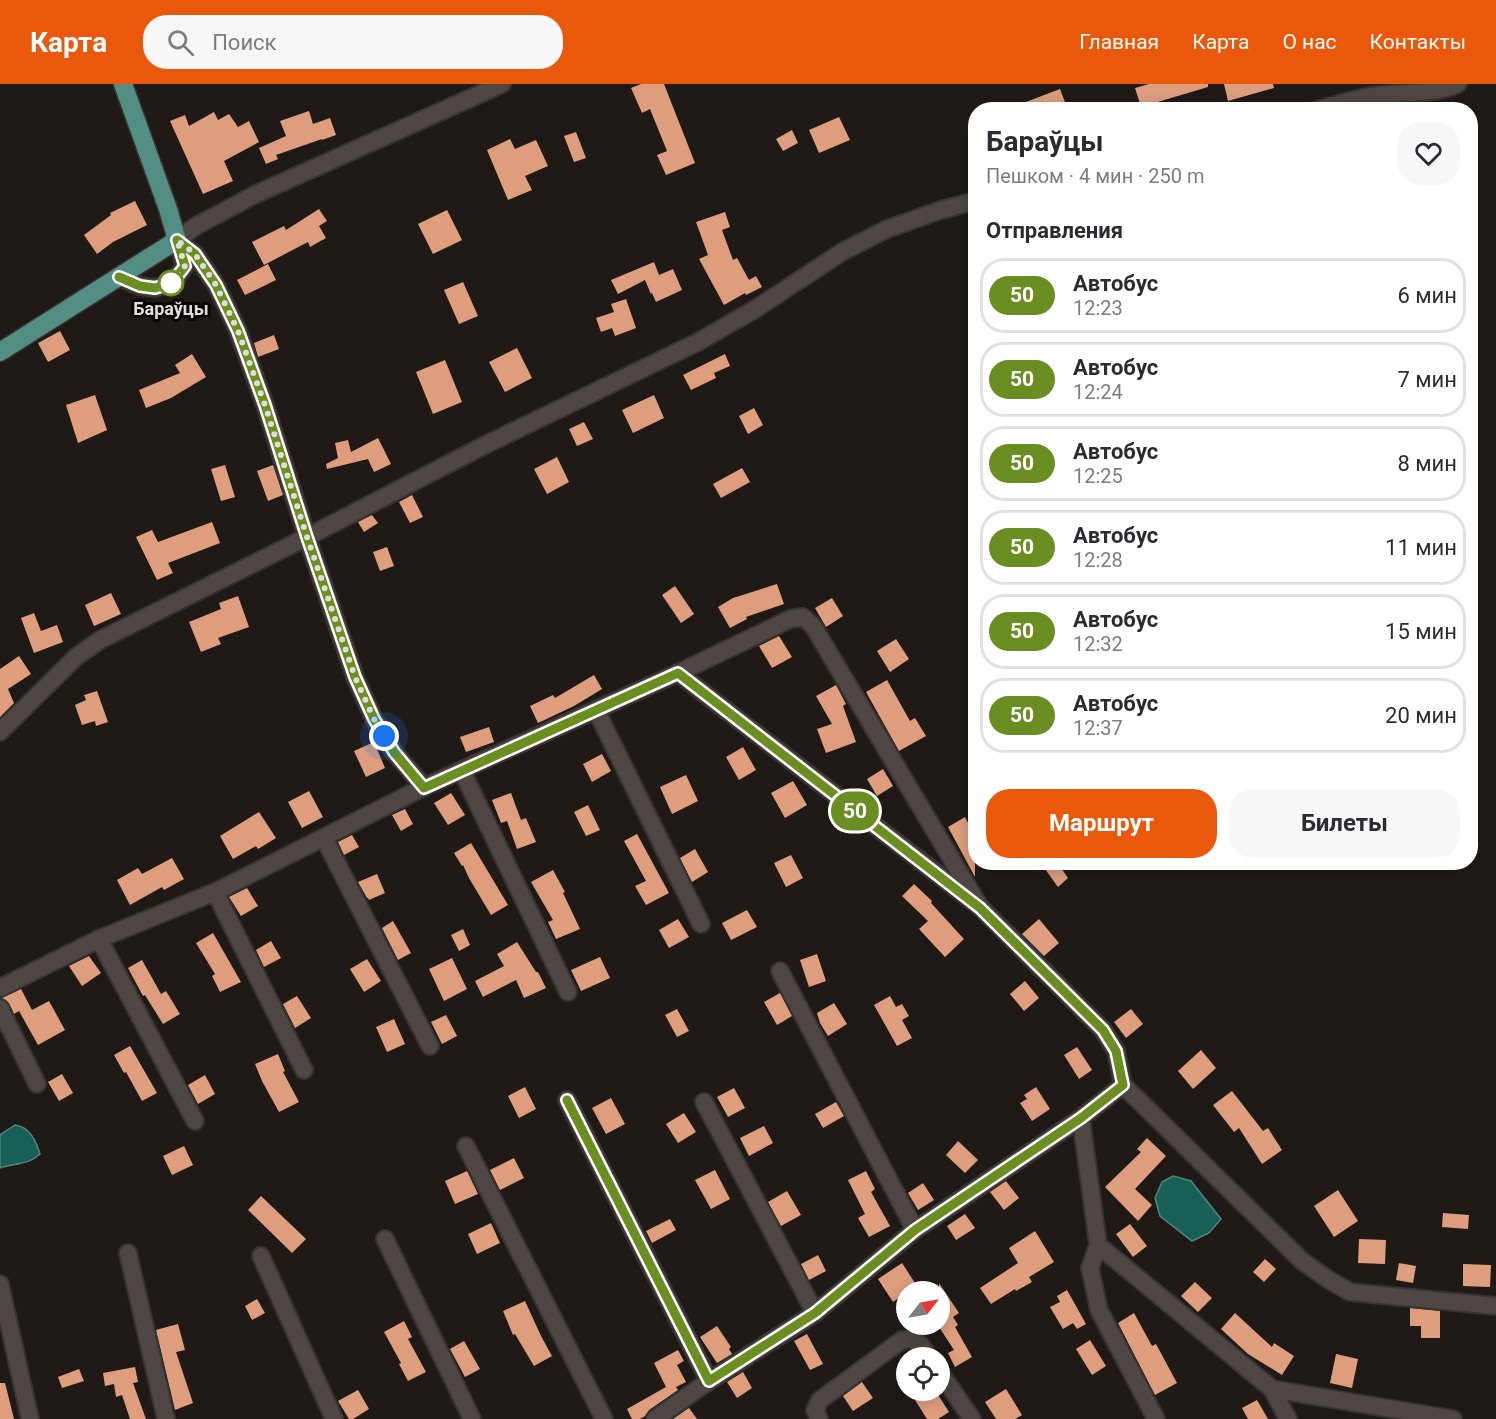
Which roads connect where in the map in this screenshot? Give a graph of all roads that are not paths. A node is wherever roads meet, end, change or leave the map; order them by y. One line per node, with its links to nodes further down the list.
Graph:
1 (123, 84): 6 (main road)
2 (502, 84): 6 (street)
3 (1458, 84): 4 (street)
4 (1349, 102)
5 (968, 203): 9 (street)
6 (177, 240): 7 (main road); 7 (street); 9 (street)
7 (119, 277): 8 (main road)
8 (0, 352)
9 (307, 537): 12 (street); 14 (street)
10 (678, 673): 11 (street); 17 (street); 17 (street)
11 (596, 710): 13 (street); 18 (street)
12 (0, 732)
13 (462, 771): 14 (street); 22 (street)
14 (424, 788): 15 (street)
15 (324, 838): 16 (street); 24 (street)
16 (215, 892): 19 (street); 25 (street)
17 (980, 908): 27 (street)
18 (701, 924)
19 (99, 939): 21 (street); 31 (street)
20 (780, 971): 33 (street)
21 (0, 988)
22 (568, 992)
23 (0, 1008): 26 (street)
24 (430, 1046)
25 (303, 1070)
26 (37, 1084)
27 (1123, 1085): 30 (street); 39 (street)
28 (567, 1100): 42 (street)
29 (704, 1102): 40 (street)
30 (1081, 1118): 33 (street); 35 (street)
31 (195, 1120)
32 (466, 1146): 49 (street)
33 (915, 1230): 40 (street)
34 (385, 1239): 48 (street)
35 (1098, 1245): 44 (street); 53 (street)
36 (128, 1253): 46 (street)
37 (261, 1256): 47 (street)
38 (0, 1284): 45 (street)
39 (1496, 1306)
40 (815, 1313): 42 (street)
41 (922, 1347): 51 (street)
42 (709, 1381): 50 (street)
43 (950, 1387): 52 (street)
44 (1272, 1389): 54 (street); 55 (street)
45 (30, 1419)
46 (166, 1419)
47 (333, 1419)
48 (472, 1419)
49 (604, 1419)
50 (655, 1419)
51 (819, 1419)
52 (972, 1419)
53 (1156, 1419)
54 (1288, 1419)
55 (1453, 1419)

